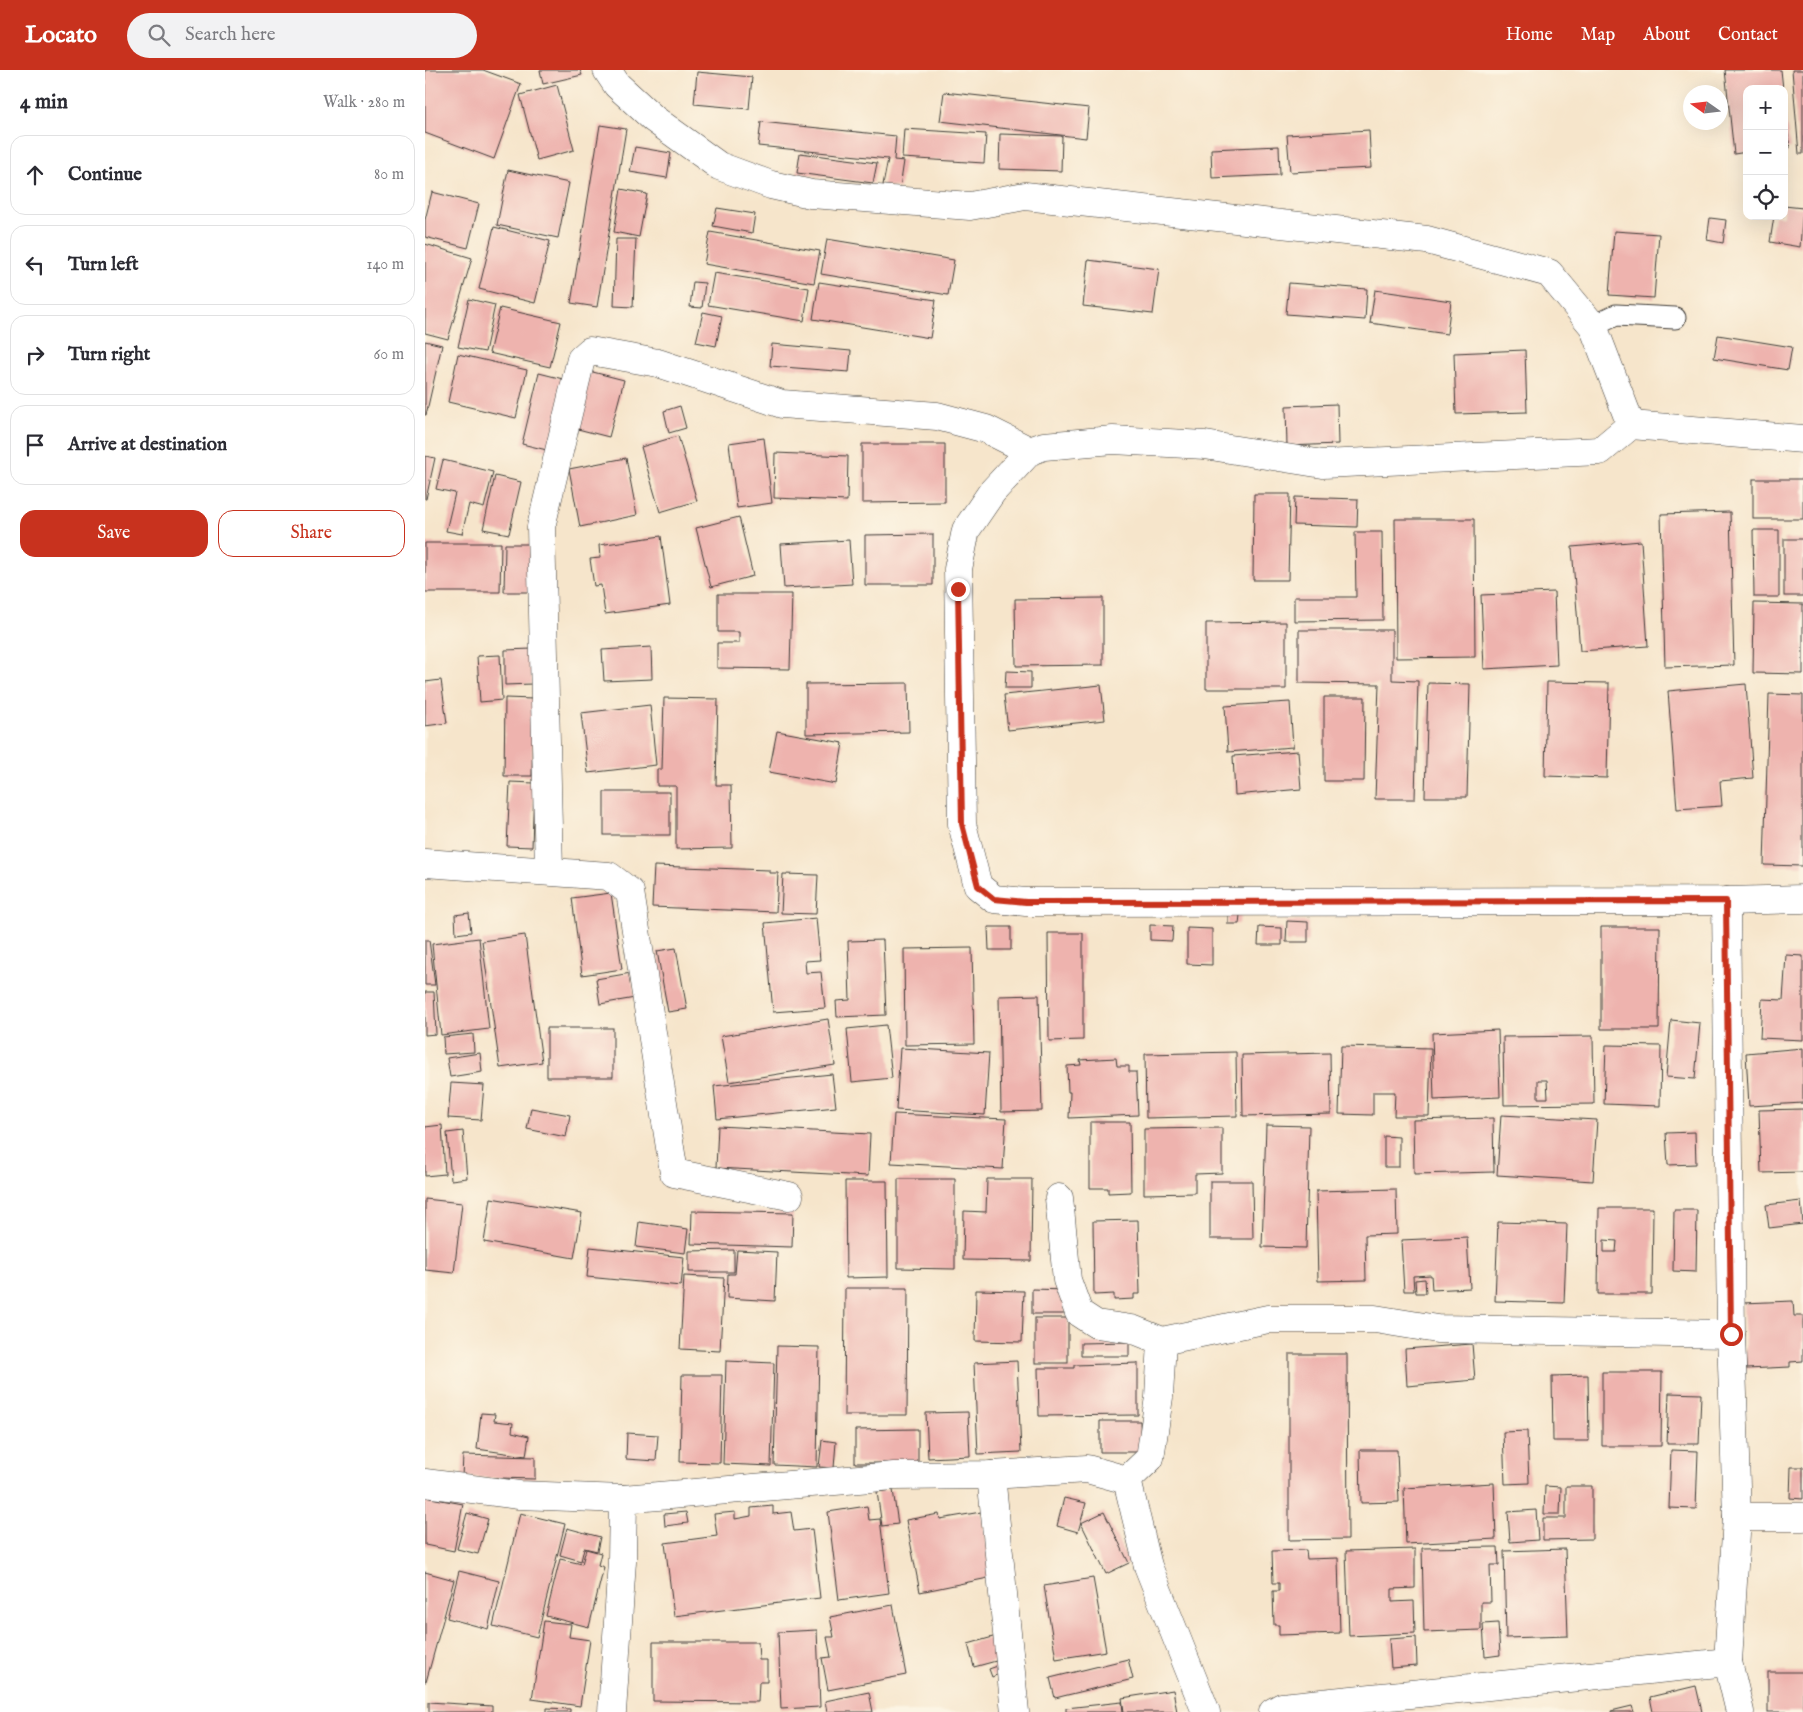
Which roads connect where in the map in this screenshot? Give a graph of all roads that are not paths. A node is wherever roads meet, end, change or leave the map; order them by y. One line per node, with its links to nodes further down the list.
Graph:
1 (607, 70): 3 (street)
2 (1675, 318): 3 (lane)
3 (1593, 326): 4 (street)
4 (1631, 425): 5 (street); 6 (street)
5 (1803, 439)
6 (1030, 451): 8 (street); 10 (street)
7 (425, 863): 8 (street)
8 (549, 871): 11 (street)
9 (1803, 899): 10 (street)
10 (1726, 901): 13 (street)
11 (789, 1196)
12 (1059, 1198): 14 (street)
13 (1731, 1334): 14 (street); 20 (street)
14 (1162, 1341): 16 (street)
15 (991, 1476): 16 (street); 18 (street); 23 (street)
16 (1127, 1480): 24 (street)
17 (425, 1483): 18 (street)
18 (623, 1499): 22 (street)
19 (1803, 1517): 20 (street)
20 (1737, 1518): 21 (street)
21 (1728, 1662): 25 (street); 26 (street)
22 (612, 1712)
23 (1015, 1712)
24 (1207, 1712)
25 (1273, 1712)
26 (1740, 1712)

